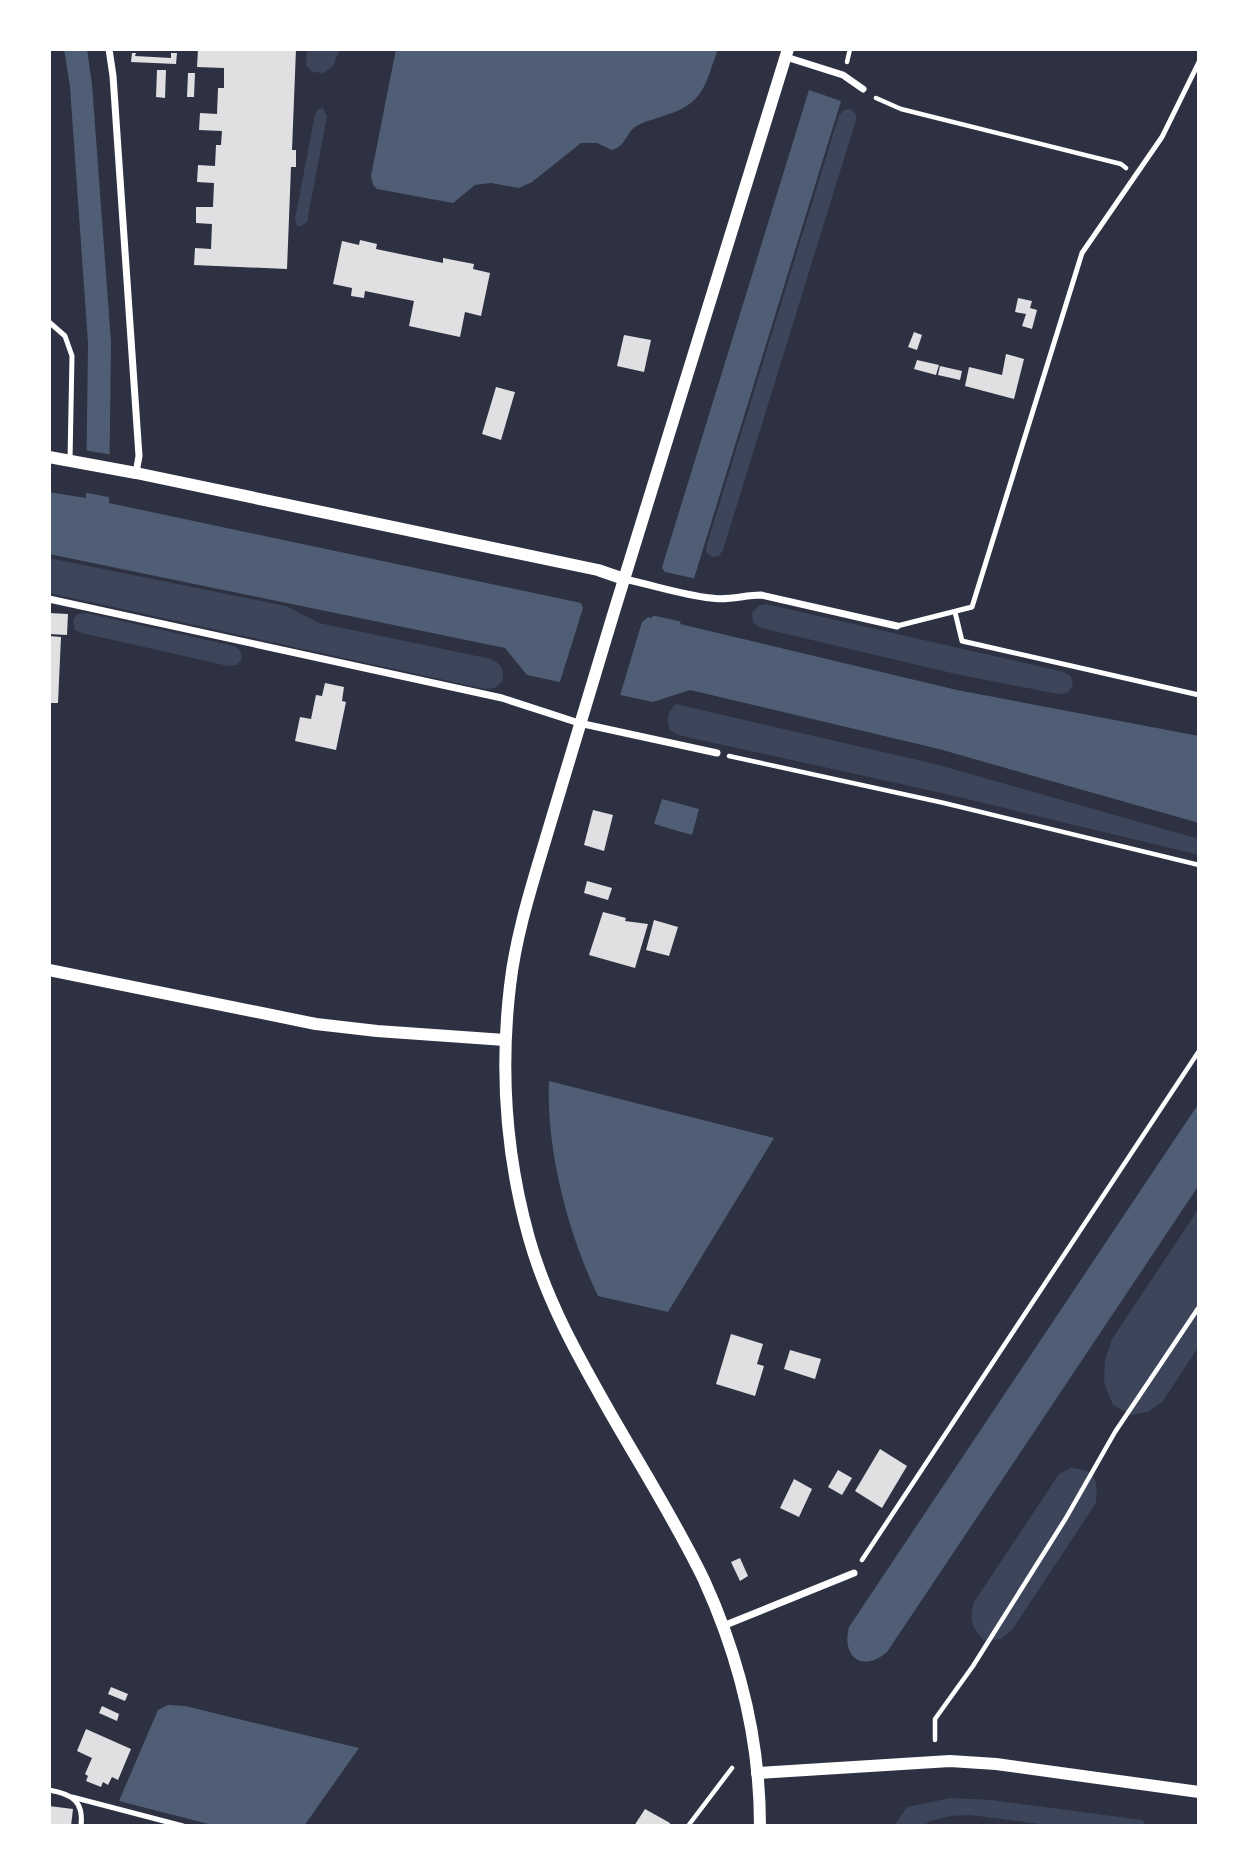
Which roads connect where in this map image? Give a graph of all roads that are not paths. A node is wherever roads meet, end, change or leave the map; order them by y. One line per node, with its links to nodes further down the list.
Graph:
1 (109, 49): 8 (street)
2 (787, 53): 4 (street); 9 (street)
3 (1199, 62): 11 (lane)
4 (863, 89)
5 (49, 322): 7 (lane)
6 (49, 457): 7 (street)
7 (74, 462): 8 (street)
8 (136, 473): 9 (street)
9 (624, 579): 12 (street); 14 (street)
10 (49, 599): 14 (street)
11 (955, 612): 12 (lane); 13 (lane)
12 (897, 626)
13 (1199, 695)
14 (579, 723): 15 (street); 17 (street)
15 (718, 753)
16 (49, 970): 17 (street)
17 (505, 1040): 19 (street)
18 (854, 1573): 19 (street)
19 (723, 1626): 20 (street)
20 (757, 1773): 22 (street); 26 (street)
21 (49, 1790): 23 (lane)
22 (1199, 1792)
23 (72, 1797): 24 (lane); 25 (lane)
24 (81, 1826)
25 (183, 1826)
26 (760, 1826)

